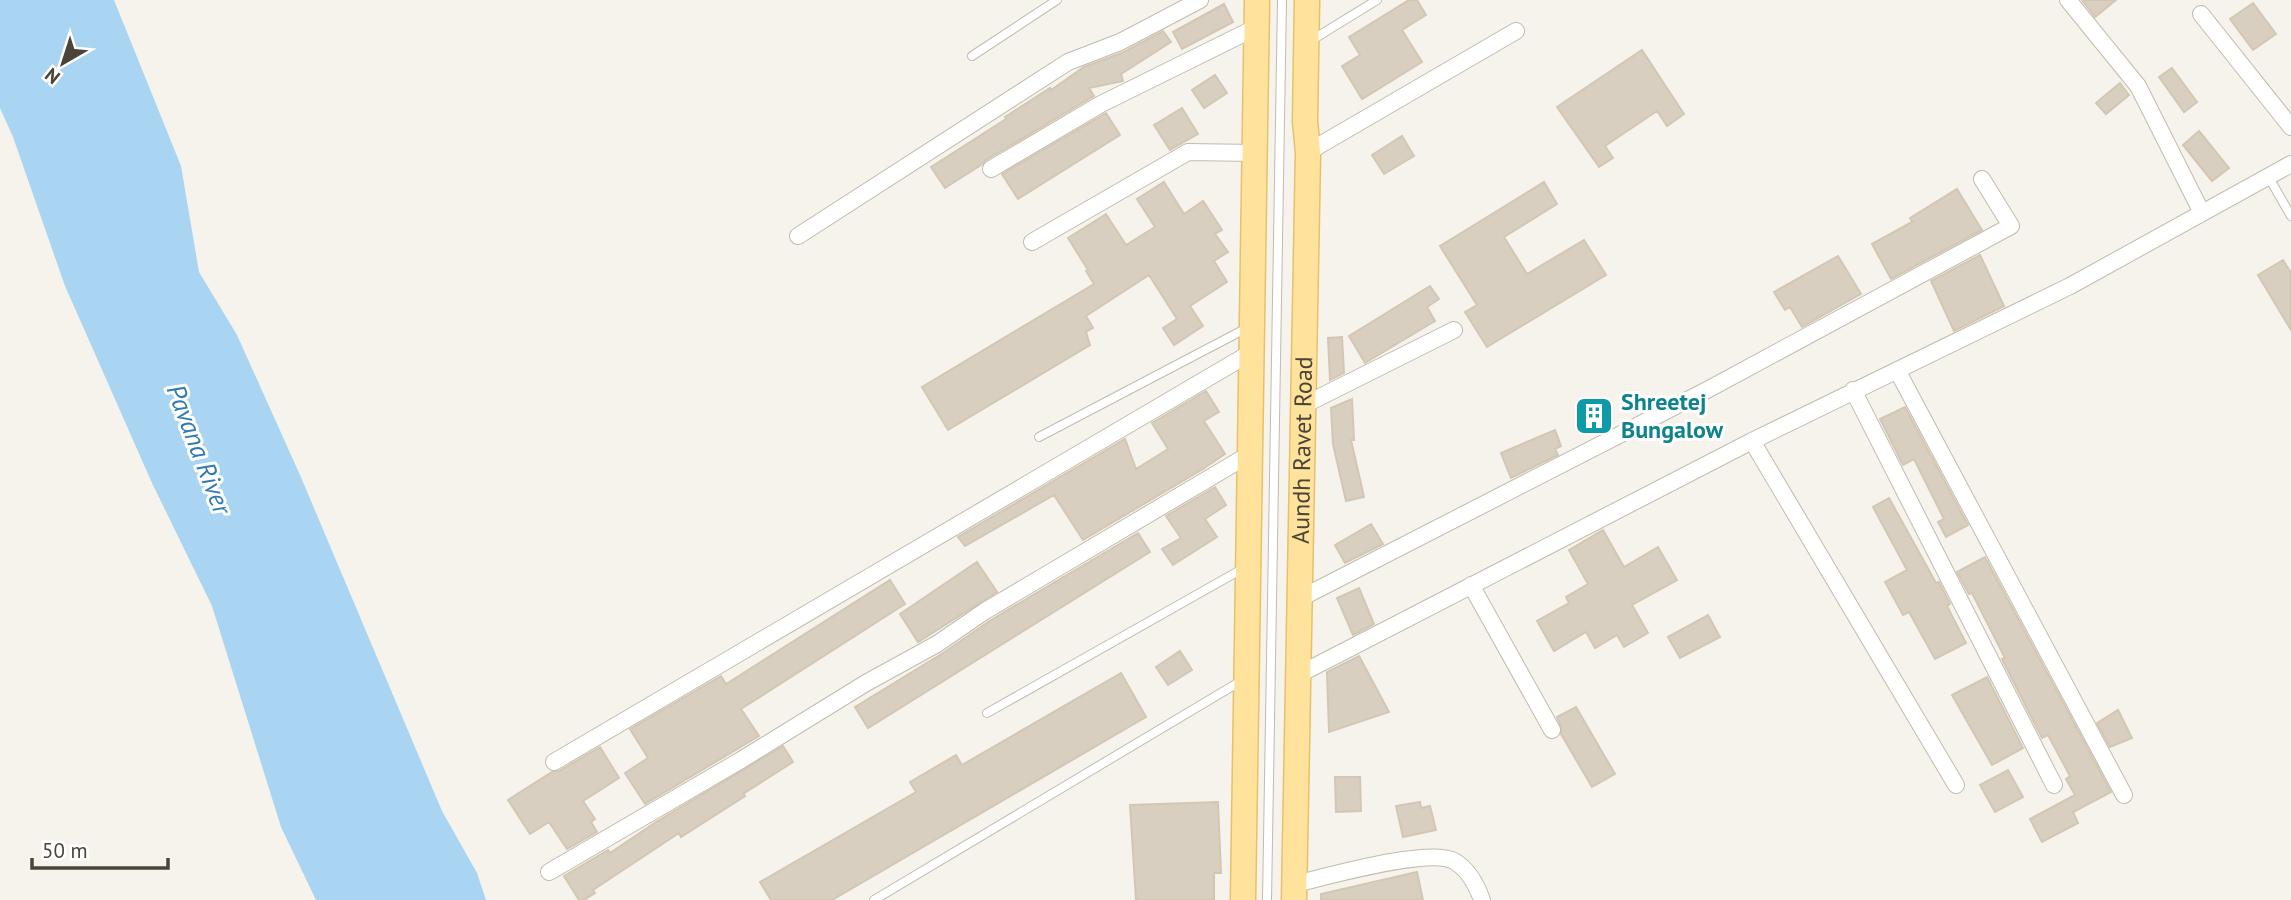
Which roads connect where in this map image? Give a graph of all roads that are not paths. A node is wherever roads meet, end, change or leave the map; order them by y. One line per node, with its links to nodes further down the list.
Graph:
1 (1057, 0): 12 (lane)
2 (1200, 0): 22 (street)
3 (1257, 0): 9 (main road, Aundh Ravet Road)
4 (1282, 0): 48 (lane)
5 (1307, 0): 11 (main road, Aundh Ravet Road)
6 (1377, 0): 11 (lane)
7 (2068, 0): 20 (street)
8 (2201, 14): 13 (street)
9 (1257, 27): 15 (main road, Aundh Ravet Road); 17 (street)
10 (1516, 31): 14 (street)
11 (1307, 43): 14 (main road, Aundh Ravet Road)
12 (972, 56)
13 (2291, 127)
14 (1308, 152): 29 (main road, Aundh Ravet Road)
15 (1255, 153): 23 (street); 24 (main road, Aundh Ravet Road)
16 (2291, 164): 18 (street)
17 (990, 169)
18 (2268, 176): 20 (street); 21 (lane)
19 (1982, 179): 35 (street)
20 (2202, 213): 27 (street)
21 (2291, 216)
22 (798, 236)
23 (1032, 242)
24 (1252, 325): 26 (main road, Aundh Ravet Road); 30 (lane)
25 (1454, 330): 29 (street)
26 (1252, 352): 32 (main road, Aundh Ravet Road); 40 (street)
27 (1897, 370): 28 (street); 43 (street)
28 (1853, 390): 31 (street); 42 (street)
29 (1302, 406): 35 (main road, Aundh Ravet Road)
30 (1039, 437)
31 (1752, 440): 34 (street); 41 (street)
32 (1250, 454): 33 (main road, Aundh Ravet Road); 44 (street)
33 (1249, 566): 37 (main road, Aundh Ravet Road); 38 (lane)
34 (1471, 585): 36 (street); 39 (street)
35 (1299, 599): 36 (main road, Aundh Ravet Road)
36 (1298, 675): 45 (main road, Aundh Ravet Road)
37 (1247, 678): 46 (lane); 47 (main road, Aundh Ravet Road)
38 (987, 713)
39 (1552, 730)
40 (554, 762)
41 (1955, 785)
42 (2054, 785)
43 (2124, 795)
44 (549, 872)
45 (1294, 892): 49 (street)
46 (874, 900)
47 (1243, 900)
48 (1267, 900)
49 (1482, 900)

